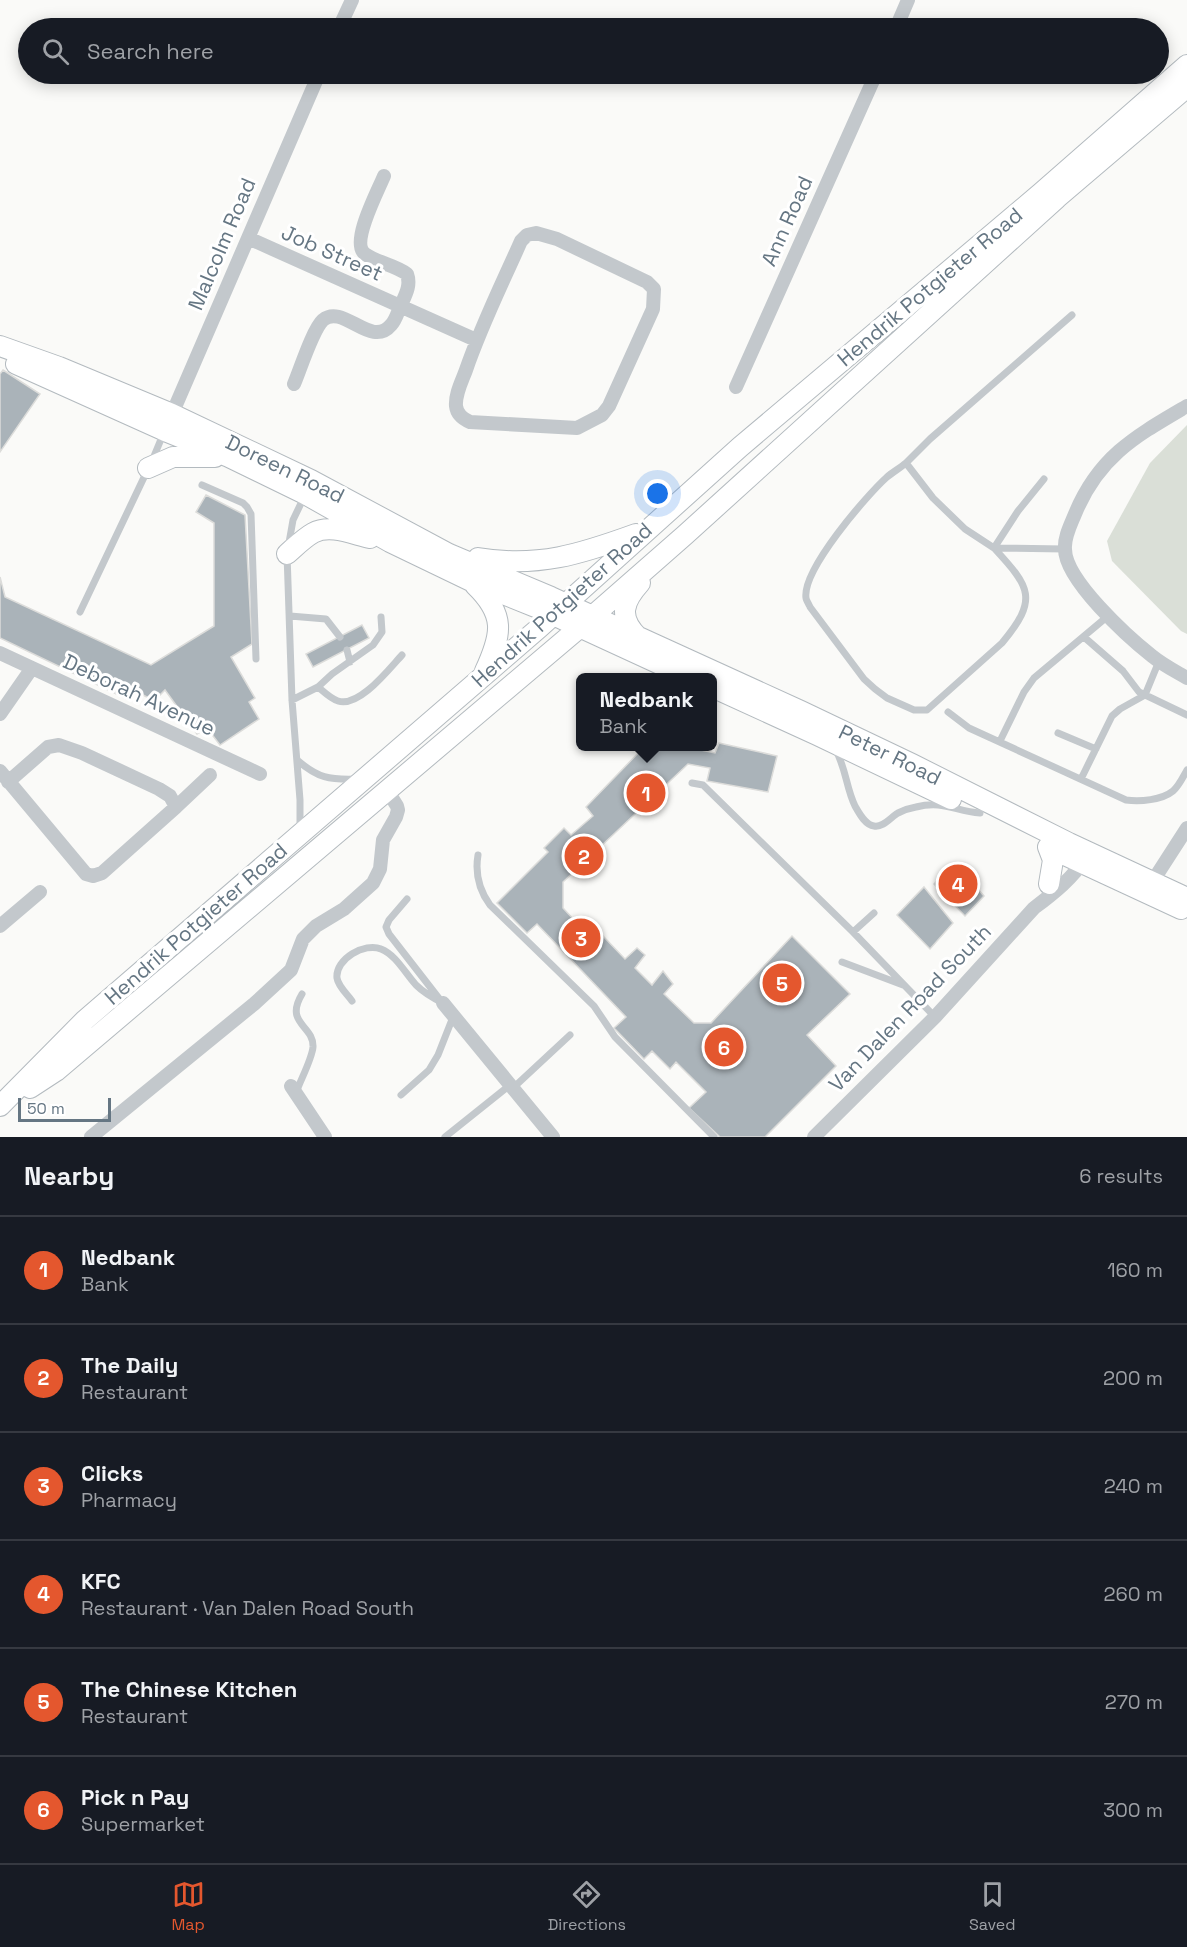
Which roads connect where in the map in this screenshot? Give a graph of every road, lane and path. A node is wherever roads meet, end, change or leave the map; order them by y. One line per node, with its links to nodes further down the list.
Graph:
1 (352, 0): 3 (street)
2 (908, 0): 4 (street)
3 (344, 18)
4 (900, 18)
5 (1187, 65): 6 (main road, Hendrik Potgieter Road)
6 (1169, 81)
7 (315, 84): 12 (street, Malcolm Road)
8 (872, 84): 19 (street, Ann Road)
9 (1165, 84): 28 (main road, Hendrik Potgieter Road)
10 (1187, 87): 29 (main road, Hendrik Potgieter Road)
11 (384, 176): 13 (street)
12 (248, 238): 13 (street, Job Street); 21 (street, Malcolm Road)
13 (400, 307): 15 (street, Job Street); 18 (street)
14 (1072, 315): 23 (lane)
15 (476, 340): 15 (street)
16 (0, 346): 21 (main road, Doreen Road)
17 (0, 357): 21 (main road, Doreen Road)
18 (294, 384)
19 (736, 387)
20 (1187, 406): 32 (street)
21 (168, 423): 22 (main road, Doreen Road); 24 (lane); 27 (main road, Doreen Road)
22 (229, 457): 24 (main road); 27 (main road, Doreen Road)
23 (906, 463): 31 (lane); 31 (lane)
24 (148, 468): 37 (lane)
25 (1044, 479): 31 (lane)
26 (202, 485): 48 (lane)
27 (308, 487): 30 (main road, Doreen Road); 33 (lane); 34 (main road, Doreen Road)
28 (646, 531): 34 (main road); 36 (main road, Hendrik Potgieter Road)
29 (685, 535): 41 (main road, Hendrik Potgieter Road); 44 (main road)
30 (390, 542): 33 (main road); 35 (main road, Doreen Road)
31 (994, 548): 32 (lane)
32 (1064, 549): 39 (street)
33 (287, 554): 38 (lane)
34 (449, 554): 36 (main road, Doreen Road)
35 (471, 581): 36 (main road, Doreen Road); 55 (main road)
36 (559, 610): 41 (main road); 55 (main road, Hendrik Potgieter Road)
37 (80, 612)
38 (290, 616): 42 (lane); 60 (lane)
39 (1108, 616): 43 (lane); 50 (street)
40 (381, 617): 49 (lane)
41 (585, 622): 44 (main road, Peter Road); 52 (main road); 76 (main road, Hendrik Potgieter Road)
42 (340, 637)
43 (1084, 638): 59 (lane); 66 (lane)
44 (640, 639): 53 (main road, Peter Road)
45 (347, 650): 49 (lane)
46 (0, 653): 51 (street, Deborah Avenue)
47 (402, 655): 57 (lane)
48 (256, 658)
49 (350, 662): 57 (lane)
50 (1159, 662): 56 (street); 59 (lane)
51 (32, 668): 62 (street); 70 (street, Deborah Avenue)
52 (681, 673)
53 (714, 673)
54 (717, 674): 83 (main road, Peter Road)
55 (483, 676): 73 (main road, Hendrik Potgieter Road)
56 (1187, 678)
57 (318, 687): 60 (lane)
58 (717, 689): 65 (main road, Peter Road)
59 (1145, 695): 63 (lane); 67 (lane)
60 (292, 700): 68 (lane)
61 (948, 712): 66 (lane)
62 (0, 714)
63 (1187, 715)
64 (1058, 733): 67 (lane)
65 (827, 739): 78 (main road, Peter Road); 78 (lane)
66 (999, 741): 74 (lane)
67 (1096, 749): 74 (lane)
68 (297, 760): 73 (lane); 80 (lane)
69 (1187, 770): 74 (lane)
70 (260, 774)
71 (210, 775): 77 (street)
72 (4, 776): 77 (street); 77 (street)
73 (364, 779): 80 (main road, Hendrik Potgieter Road)
74 (1082, 779)
75 (692, 783): 93 (lane)
76 (387, 790): 105 (main road, Hendrik Potgieter Road); 106 (street)
77 (176, 807)
78 (980, 813): 81 (main road, Peter Road)
79 (1187, 828): 85 (street)
80 (300, 834): 105 (main road, Hendrik Potgieter Road)
81 (1048, 847): 83 (main road, Peter Road); 84 (main road)
82 (478, 855): 110 (lane)
83 (1079, 855): 84 (street, Van Dalen Road South); 85 (main road, Peter Road); 89 (street, Van Dalen Road South)
84 (1049, 884): 89 (street, Van Dalen Road South)
85 (1149, 887): 87 (main road, Peter Road); 90 (main road, Peter Road)
86 (40, 892): 92 (street)
87 (1187, 898)
88 (407, 899): 98 (lane)
89 (1034, 908): 100 (street, Van Dalen Road South)
90 (1187, 911)
91 (874, 913): 93 (lane)
92 (0, 926)
93 (853, 932): 95 (lane)
94 (842, 962): 95 (lane)
95 (905, 986): 100 (lane)
96 (302, 994): 103 (lane)
97 (352, 1001): 98 (lane)
98 (443, 1003): 99 (street)
99 (453, 1017): 102 (street); 104 (lane)
100 (935, 1017): 111 (street, Van Dalen Road South)
101 (570, 1035): 102 (lane)
102 (511, 1087): 108 (lane); 109 (street)
103 (293, 1089): 107 (street)
104 (401, 1095)
105 (0, 1107)
106 (91, 1137)
107 (325, 1137)
108 (445, 1137)
109 (553, 1137)
110 (714, 1137)
111 (814, 1137)

